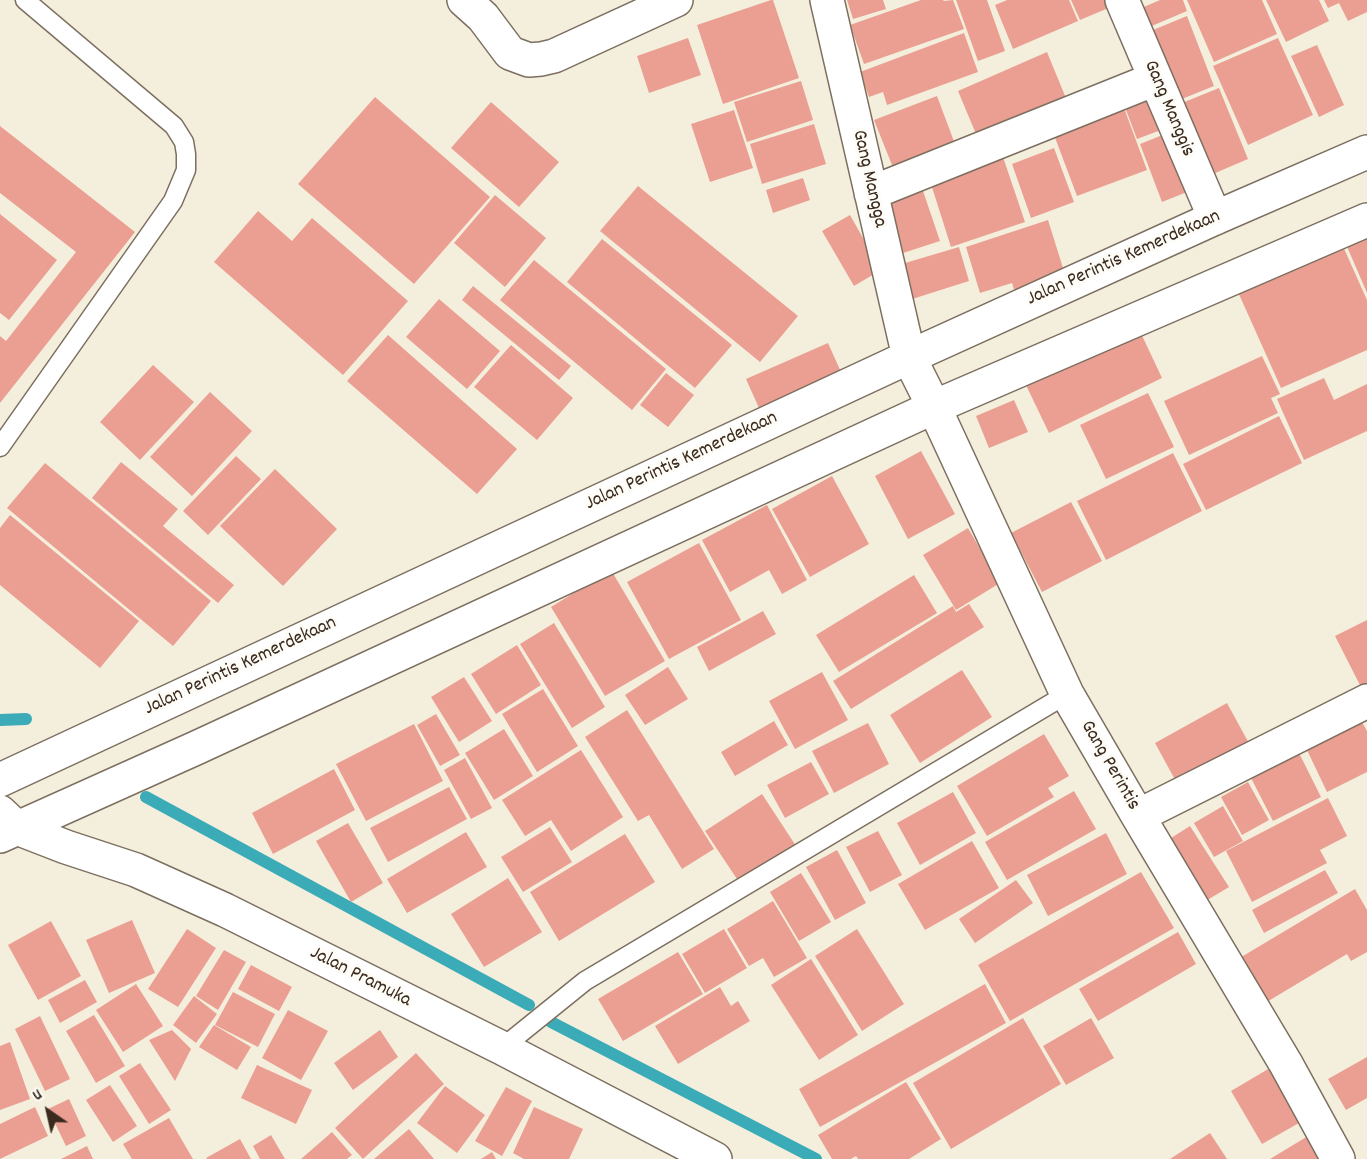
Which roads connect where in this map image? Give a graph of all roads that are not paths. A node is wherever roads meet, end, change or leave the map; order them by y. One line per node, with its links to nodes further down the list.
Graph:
1 (25, 0): 13 (lane)
2 (676, 0): 5 (main road)
3 (827, 0): 8 (main road, Gang Mangga)
4 (1122, 0): 6 (main road, Gang Manggis)
5 (469, 2)
6 (1155, 79): 8 (main road); 9 (main road, Gang Manggis)
7 (1367, 152): 9 (main road, Jalan Perintis Kemerdekaan)
8 (871, 193): 11 (main road, Gang Mangga)
9 (1215, 218): 11 (main road, Jalan Perintis Kemerdekaan)
10 (1367, 219): 12 (main road)
11 (909, 357): 12 (main road, Gang Perintis); 16 (main road, Jalan Perintis Kemerdekaan)
12 (934, 407): 14 (main road, Gang Perintis); 18 (main road)
13 (0, 447)
14 (1067, 694): 17 (main road, Gang Perintis); 19 (lane)
15 (1367, 701): 17 (main road)
16 (0, 780)
17 (1138, 816): 21 (main road, Gang Perintis)
18 (6, 825): 19 (main road, Jalan Pramuka)
19 (502, 1048): 20 (main road, Jalan Pramuka)
20 (715, 1159)
21 (1338, 1159)

